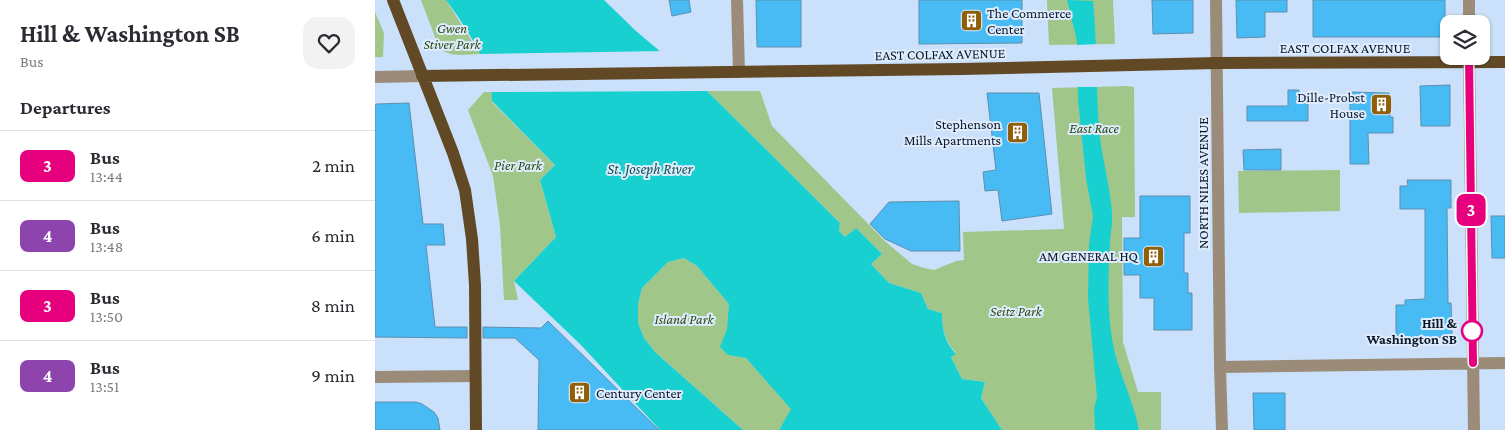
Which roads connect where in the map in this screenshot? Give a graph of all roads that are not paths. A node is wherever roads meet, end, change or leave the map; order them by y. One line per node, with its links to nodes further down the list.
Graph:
1 (393, 0): 12 (main road)
2 (737, 0): 11 (street)
3 (1216, 0): 9 (street, NORTH NILES AVENUE)
4 (1469, 0): 5 (street)
5 (1469, 15)
6 (1440, 60): 9 (main road, EAST COLFAX AVENUE)
7 (1490, 61): 8 (main road, EAST COLFAX AVENUE)
8 (1505, 62)
9 (1217, 63): 11 (main road, EAST COLFAX AVENUE); 16 (street, NORTH NILES AVENUE)
10 (1469, 65): 14 (street)
11 (739, 72): 12 (main road, EAST COLFAX AVENUE)
12 (422, 76): 13 (street, EAST COLFAX AVENUE); 17 (main road)
13 (375, 77)
14 (1473, 363): 15 (street); 16 (street); 21 (street)
15 (1505, 363)
16 (1220, 367): 20 (street, NORTH NILES AVENUE)
17 (475, 376): 18 (street); 19 (main road)
18 (375, 378)
19 (476, 430)
20 (1222, 430)
21 (1474, 430)

